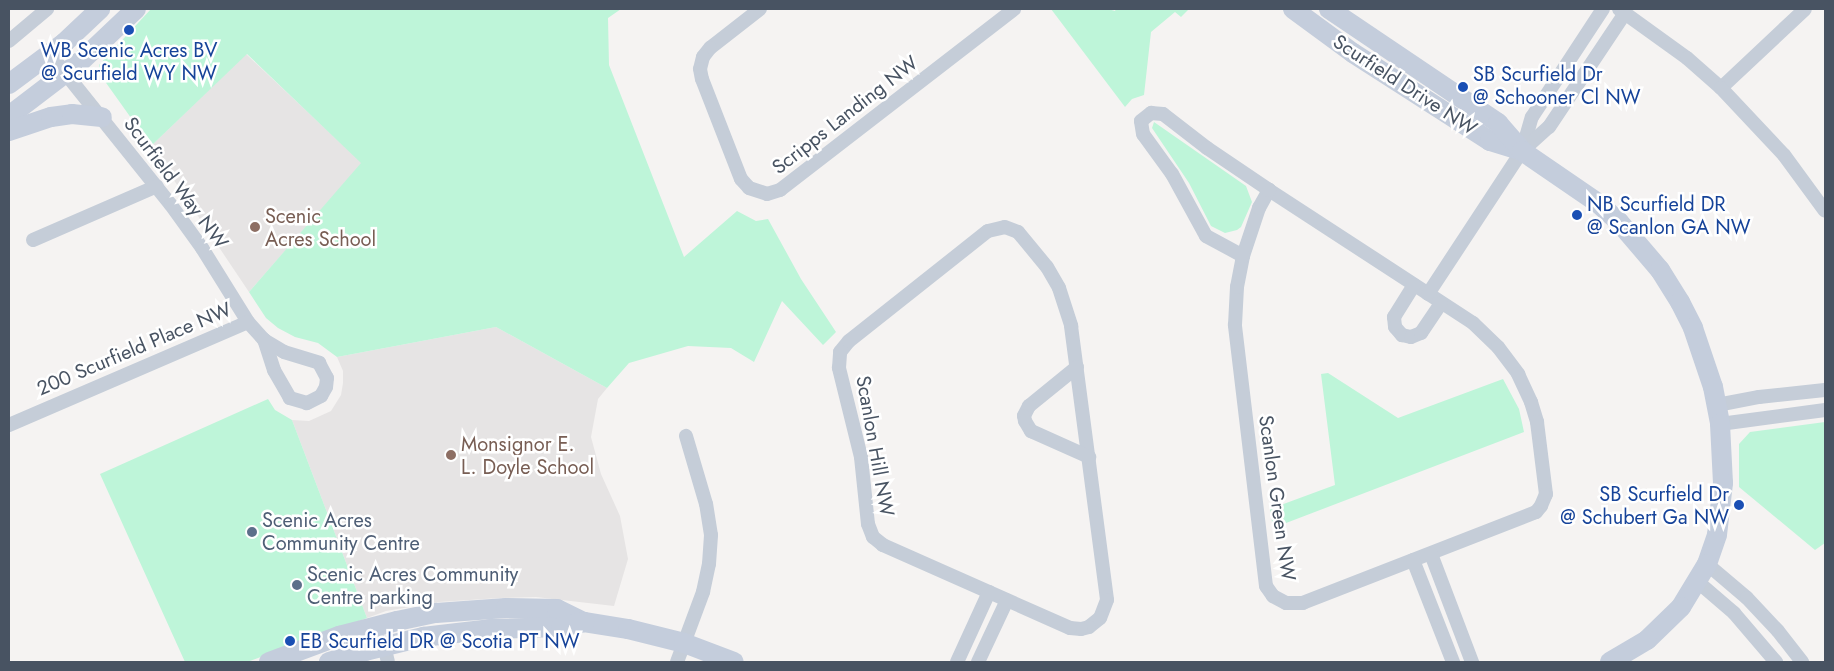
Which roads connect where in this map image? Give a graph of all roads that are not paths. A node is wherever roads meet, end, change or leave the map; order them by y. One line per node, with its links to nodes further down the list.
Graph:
1 (47, 9): 11 (street)
2 (100, 9): 12 (street)
3 (136, 9): 13 (street)
4 (760, 9): 5 (street, Scripps Landing NW)
5 (1014, 9)
6 (1293, 9): 19 (street, Scurfield Drive NW)
7 (1329, 9): 19 (street, Scurfield Drive NW)
8 (1603, 9): 19 (street)
9 (1805, 9): 15 (street)
10 (1621, 11): 15 (street); 19 (street)
11 (9, 40)
12 (50, 54): 13 (street, Scurfield Way NW); 14 (street)
13 (65, 74): 16 (street); 17 (street, Scurfield Way NW)
14 (9, 84)
15 (1721, 88): 22 (street)
16 (9, 116)
17 (102, 117): 18 (street); 20 (street, Scurfield Way NW)
18 (9, 131)
19 (1522, 150): 26 (street); 32 (street, Scurfield Drive NW)
20 (157, 186): 23 (street); 28 (street, Scurfield Way NW)
21 (1269, 190): 24 (street, Scanlon Green NW); 24 (street, Scanlon Green NW); 25 (street, Scanlon Green NW)
22 (1825, 210)
23 (33, 240)
24 (1243, 256): 39 (street, Scanlon Green NW)
25 (1414, 285): 26 (street, Scanlon Green NW); 27 (street)
26 (1428, 294): 27 (street, Scanlon Green NW)
27 (1441, 303): 38 (street, Scanlon Green NW)
28 (248, 322): 29 (street, Scurfield Way NW); 35 (street, 200 Scurfield Place NW)
29 (264, 340): 29 (street, Scurfield Way NW)
30 (1078, 367): 37 (street, Scanlon Hill NW); 37 (street); 42 (street, Scanlon Hill NW)
31 (1821, 390): 32 (street); 33 (street)
32 (1717, 405): 34 (street, Scurfield Drive NW)
33 (1822, 410): 34 (street)
34 (1720, 424): 40 (street, Scurfield Drive NW)
35 (9, 425)
36 (686, 436): 46 (street)
37 (1089, 457): 43 (street, Scanlon Hill NW)
38 (1431, 554): 39 (street, Scanlon Green NW); 55 (street)
39 (1413, 560): 54 (street)
40 (1707, 564): 41 (street, Scurfield Drive NW); 58 (street)
41 (1698, 582): 56 (street, Scurfield Drive NW); 57 (street)
42 (989, 592): 43 (street, Scanlon Hill NW); 52 (street)
43 (1007, 600): 53 (street)
44 (584, 622): 45 (street); 46 (street); 47 (street)
45 (368, 627): 47 (street); 48 (street)
46 (684, 643): 50 (street); 51 (street)
47 (376, 655): 49 (street)
48 (269, 662)
49 (329, 662)
50 (676, 662)
51 (734, 662)
52 (958, 662)
53 (978, 662)
54 (1453, 662)
55 (1472, 662)
56 (1610, 662)
57 (1776, 662)
58 (1802, 662)

